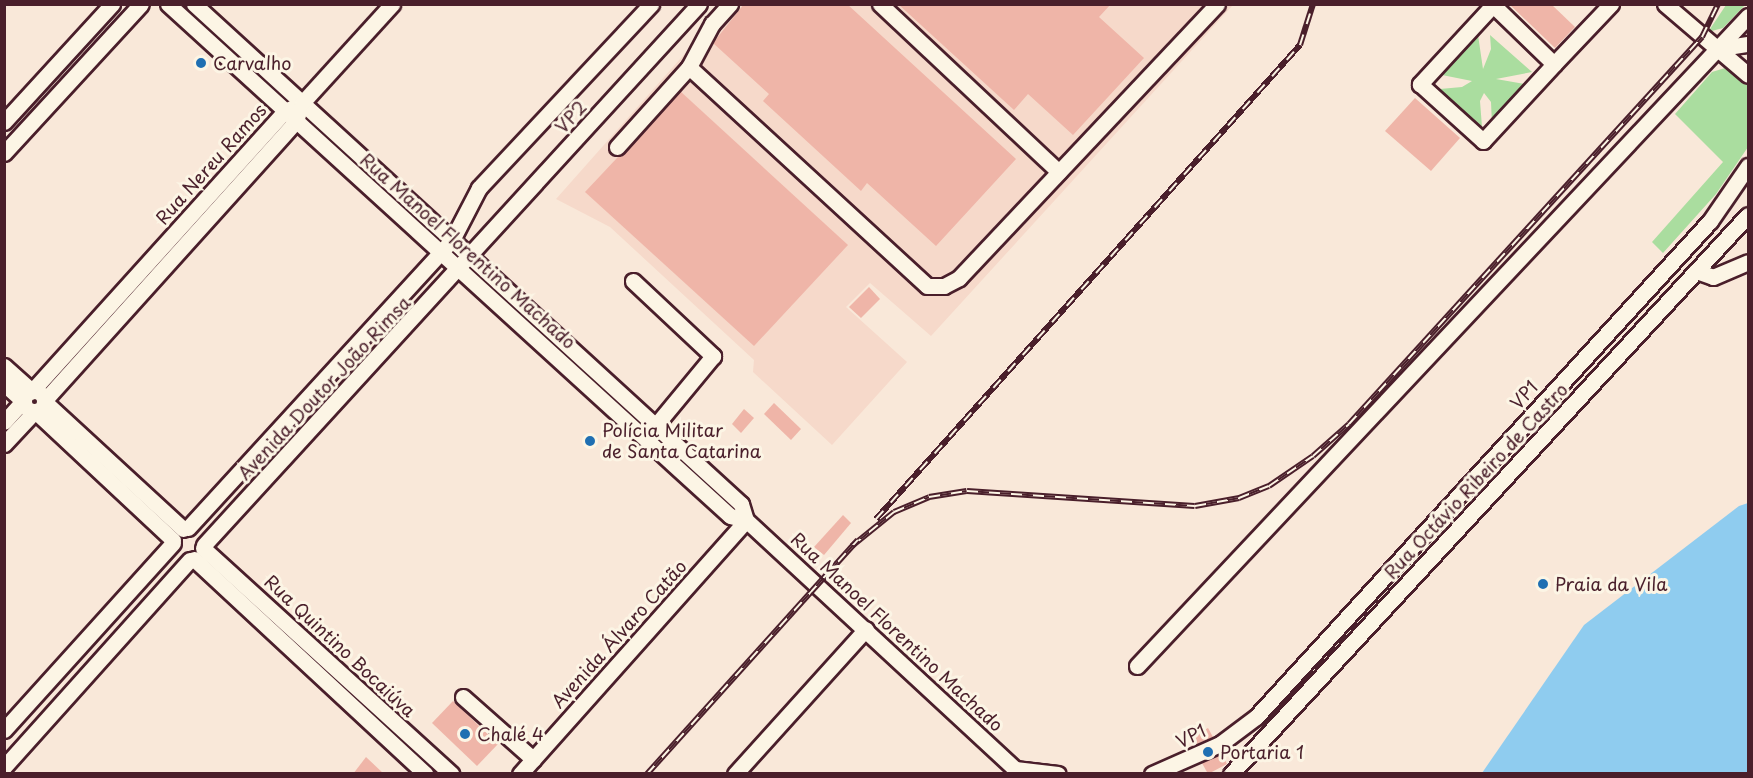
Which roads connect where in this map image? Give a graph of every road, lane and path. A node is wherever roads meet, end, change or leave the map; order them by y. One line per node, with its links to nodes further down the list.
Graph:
1 (112, 4): 23 (street)
2 (141, 4): 24 (street)
3 (168, 4): 22 (street, Rua Manoel Florentino Machado)
4 (194, 4): 21 (street, Rua Manoel Florentino Machado)
5 (392, 4): 21 (street)
6 (651, 4): 32 (street, Avenida Doutor João Rimsa)
7 (699, 4): 34 (street, VP2)
8 (730, 4): 19 (street)
9 (880, 4): 28 (street)
10 (1217, 4): 28 (street)
11 (1611, 4): 17 (street)
12 (1665, 4): 16 (street)
13 (1493, 5): 17 (street); 17 (street)
14 (1749, 16): 16 (street)
15 (1749, 44): 16 (street)
16 (1715, 49): 18 (street); 58 (street)
17 (1554, 64)
18 (1742, 64): 20 (street)
19 (689, 67): 25 (street); 28 (street)
20 (1749, 75)
21 (302, 103): 22 (street, Rua Nereu Ramos); 32 (street, Rua Manoel Florentino Machado)
22 (291, 116): 33 (street, Rua Manoel Florentino Machado); 44 (street, Rua Nereu Ramos)
23 (9, 117): 24 (street)
24 (30, 126): 26 (street)
25 (617, 147)
26 (4, 153)
27 (1749, 166): 30 (street, VP1)
28 (1059, 172)
29 (1749, 182): 30 (street)
30 (1725, 203): 73 (street, VP1)
31 (1749, 215): 37 (street, Rua Octávio Ribeiro de Castro)
32 (452, 240): 33 (street, Avenida Doutor João Rimsa); 34 (street, Rua Manoel Florentino Machado)
33 (441, 252): 36 (street, Rua Manoel Florentino Machado); 42 (street, Avenida Doutor João Rimsa)
34 (471, 257): 36 (street, Avenida Doutor João Rimsa); 41 (street, Rua Manoel Florentino Machado)
35 (1749, 262): 37 (street)
36 (459, 269): 43 (street, Rua Manoel Florentino Machado); 45 (street, Avenida Doutor João Rimsa)
37 (1696, 272): 74 (street, Rua Octávio Ribeiro de Castro)
38 (633, 281): 47 (street)
39 (4, 366): 44 (street)
40 (4, 384): 44 (street)
41 (614, 388): 43 (street); 47 (street, Rua Manoel Florentino Machado)
42 (315, 389): 45 (street); 51 (street, Avenida Doutor João Rimsa)
43 (603, 400): 48 (street, Rua Manoel Florentino Machado)
44 (33, 401): 46 (street, Rua Nereu Ramos); 49 (street, Rua Nereu Ramos); 51 (street)
45 (334, 406): 52 (street, Avenida Doutor João Rimsa)
46 (4, 422)
47 (655, 425): 48 (street); 50 (street, Rua Manoel Florentino Machado)
48 (645, 438): 50 (street, Rua Manoel Florentino Machado)
49 (4, 444)
50 (746, 520): 55 (street, Rua Manoel Florentino Machado); 65 (street, Avenida Álvaro Catão)
51 (179, 535): 52 (street); 52 (street); 59 (street, Avenida Doutor João Rimsa)
52 (198, 553): 53 (street, Rua Quintino Bocaiúva); 54 (street, Rua Quintino Bocaiúva); 61 (street, Avenida Doutor João Rimsa)
53 (280, 616): 54 (street); 56 (street, Rua Quintino Bocaiúva)
54 (268, 628): 57 (street, Rua Quintino Bocaiúva)
55 (866, 630): 67 (street, Rua Manoel Florentino Machado); 71 (street)
56 (302, 637): 57 (street); 62 (street, Rua Quintino Bocaiúva)
57 (291, 649): 64 (street, Rua Quintino Bocaiúva)
58 (1137, 666)
59 (44, 686): 61 (street); 63 (street, Avenida Doutor João Rimsa)
60 (463, 697): 65 (street)
61 (63, 703): 66 (street, Avenida Doutor João Rimsa)
62 (389, 718): 64 (street); 69 (street, Rua Quintino Bocaiúva)
63 (4, 730)
64 (377, 731): 68 (street, Rua Quintino Bocaiúva)
65 (533, 759): 70 (street, Avenida Álvaro Catão)
66 (4, 767)
67 (1016, 772): 72 (street)
68 (425, 774)
69 (451, 774)
70 (520, 774)
71 (735, 774)
72 (1058, 774)
73 (1152, 774)
74 (1231, 774)

